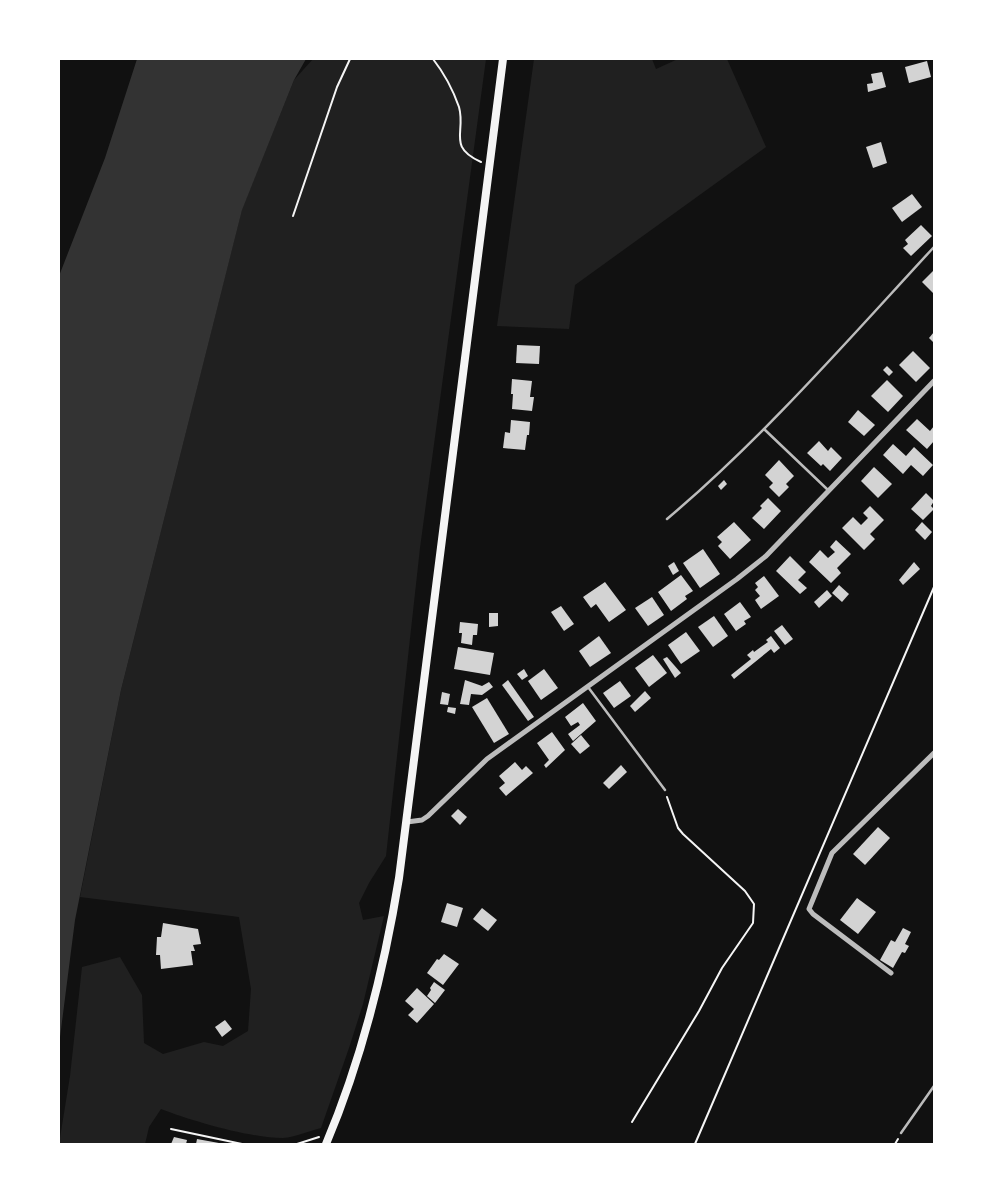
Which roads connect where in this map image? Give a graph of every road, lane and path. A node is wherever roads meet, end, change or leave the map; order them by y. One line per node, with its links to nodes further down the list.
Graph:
1 (350, 59): 5 (path)
2 (433, 59): 4 (path)
3 (503, 59): 4 (main road)
4 (489, 166): 15 (main road)
5 (293, 216)
6 (934, 247): 8 (lane)
7 (934, 381): 9 (street)
8 (764, 430): 9 (lane); 10 (lane)
9 (828, 490): 12 (street)
10 (667, 519)
11 (934, 587): 25 (path)
12 (588, 688): 14 (lane); 15 (street)
13 (934, 753): 16 (street)
14 (665, 790): 18 (path)
15 (407, 822): 21 (main road)
16 (891, 973)
17 (934, 1086): 20 (lane)
18 (632, 1122)
19 (171, 1129): 22 (path)
20 (901, 1133)
21 (331, 1134): 23 (path); 24 (main road)
22 (242, 1144)
23 (297, 1144)
24 (326, 1144)
25 (695, 1144)

